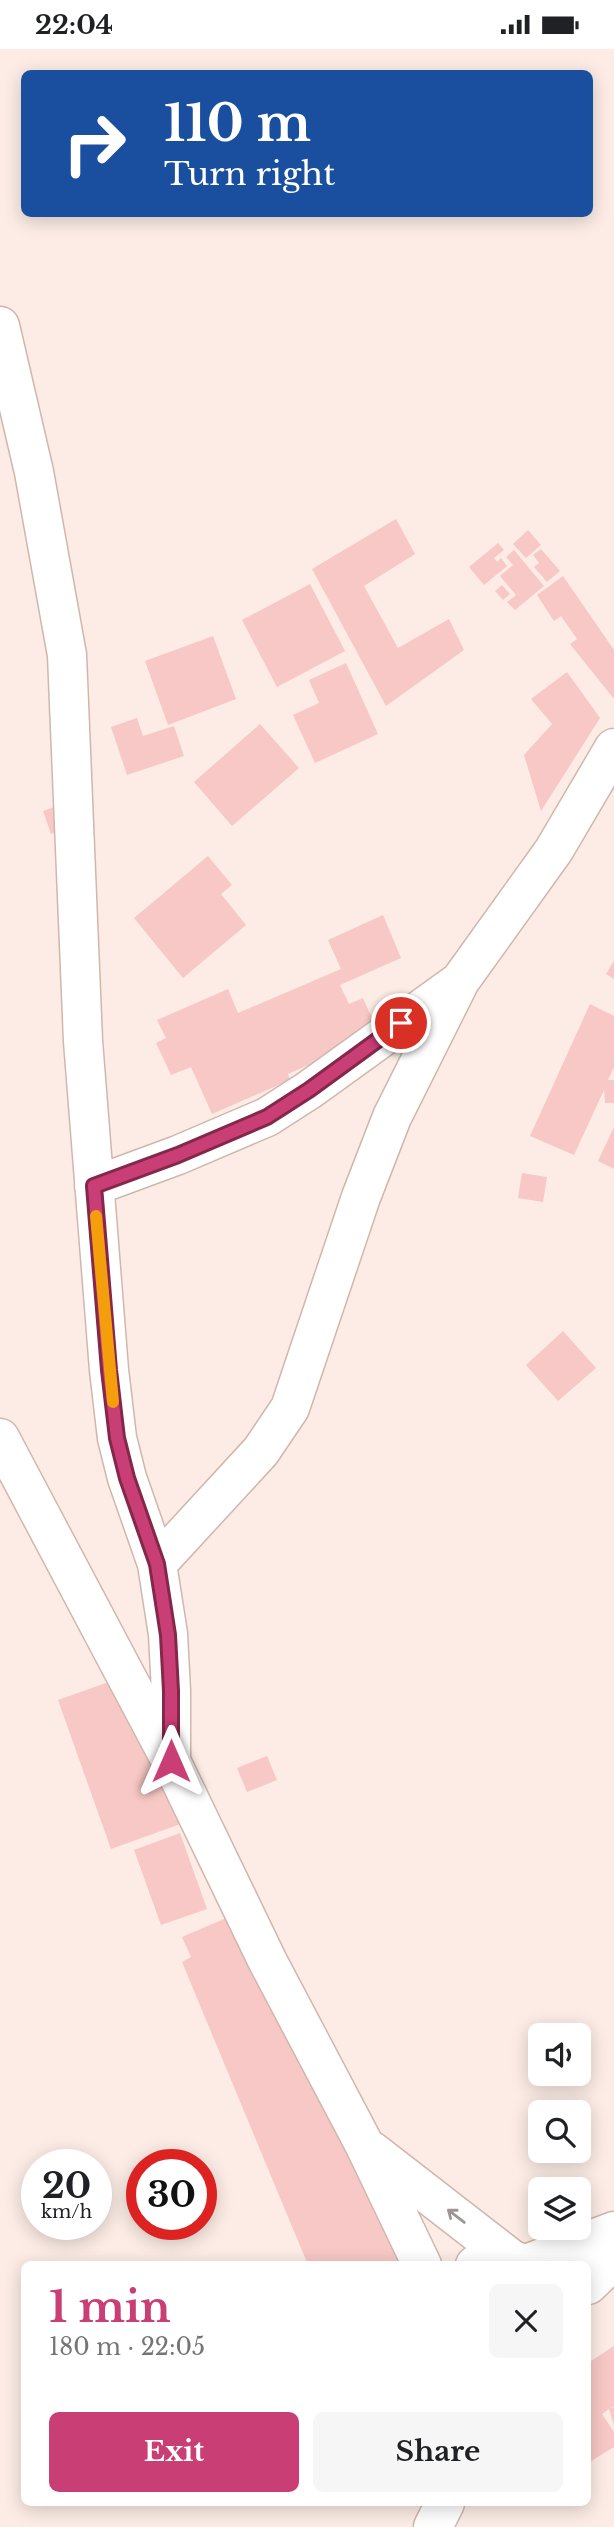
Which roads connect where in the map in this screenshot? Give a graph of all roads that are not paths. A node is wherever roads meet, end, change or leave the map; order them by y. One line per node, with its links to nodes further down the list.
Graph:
1 (0, 326): 4 (street)
2 (614, 748): 3 (street)
3 (460, 981): 4 (street); 6 (street)
4 (94, 1186): 6 (street)
5 (0, 1438): 7 (street)
6 (157, 1564): 7 (street)
7 (171, 1761): 8 (street)
8 (365, 2146): 11 (street); 12 (street, one-way to 8)
9 (614, 2231): 13 (street)
10 (614, 2260): 14 (street)
11 (420, 2261)
12 (507, 2261)
13 (516, 2261)
14 (591, 2282)
15 (435, 2506): 17 (street)
16 (442, 2506): 17 (street)
17 (432, 2527)

